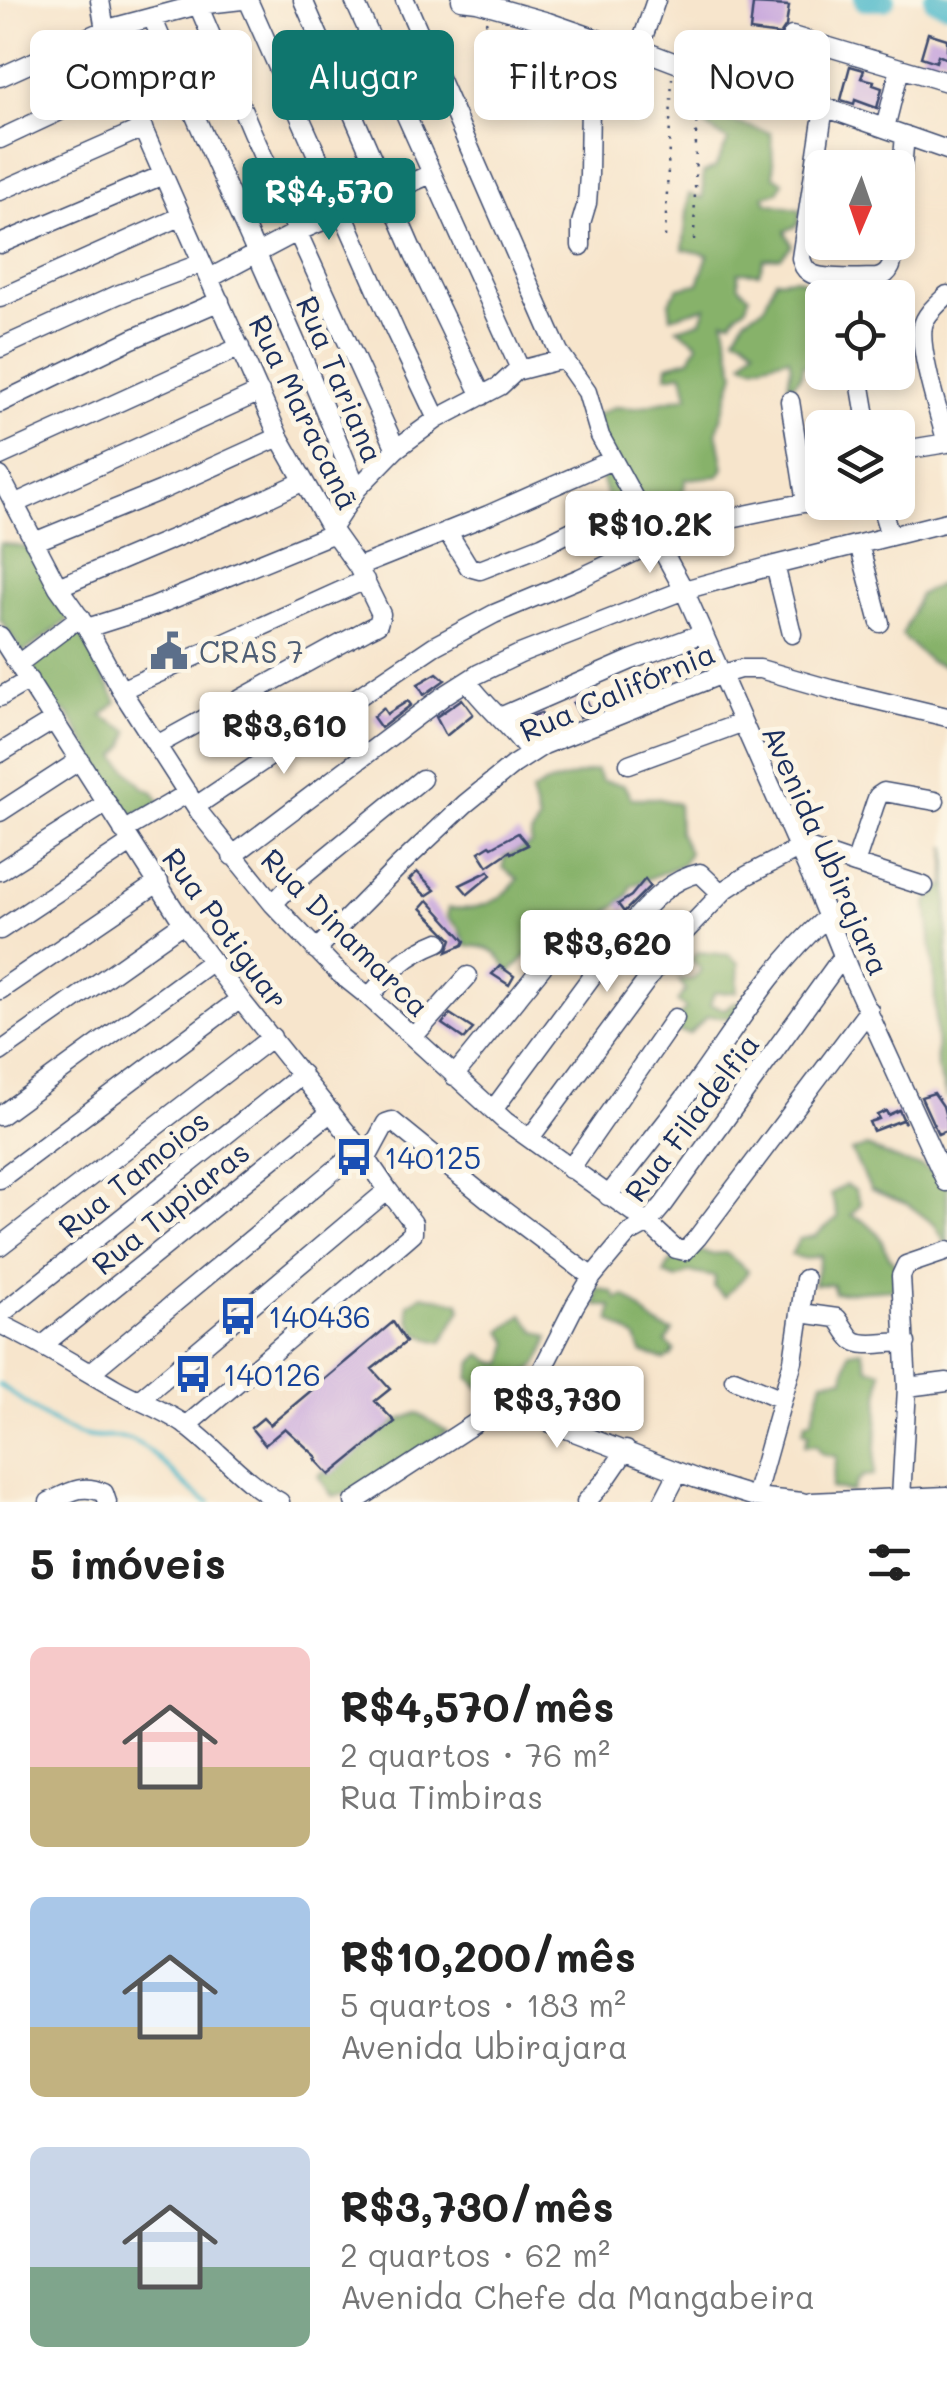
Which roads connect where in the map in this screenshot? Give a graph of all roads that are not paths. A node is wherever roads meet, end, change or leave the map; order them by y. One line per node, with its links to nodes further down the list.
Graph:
1 (100, 0): 10 (street, Rua Maracanã)
2 (245, 0): 8 (street); 34 (street)
3 (302, 0): 33 (street)
4 (354, 0): 30 (street)
5 (405, 0): 48 (street, Avenida Ubirajara)
6 (656, 0): 12 (street)
7 (469, 1): 11 (street)
8 (197, 3): 9 (street); 36 (street)
9 (152, 17): 10 (street); 40 (street, Rua Tariana)
10 (104, 30)
11 (571, 30)
12 (646, 30)
13 (830, 47): 15 (street)
14 (30, 63): 16 (street)
15 (900, 68): 17 (street); 24 (street)
16 (0, 77)
17 (947, 82)
18 (830, 109): 24 (street)
19 (41, 120): 26 (street)
20 (139, 120): 23 (street, Rua Maracanã)
21 (590, 120): 39 (street)
22 (822, 120): 27 (street)
23 (143, 128): 31 (street, Rua Maracanã); 32 (street)
24 (885, 128): 25 (street)
25 (905, 135): 28 (street); 29 (street)
26 (0, 139)
27 (817, 150)
28 (904, 150)
29 (947, 150)
30 (431, 174): 33 (street); 49 (street)
31 (162, 175): 35 (street, Rua Maracanã); 38 (street)
32 (0, 191)
33 (387, 193): 34 (street); 51 (street)
34 (342, 211): 36 (street); 54 (street)
35 (180, 217): 42 (street, Rua Maracanã); 44 (street)
36 (296, 232): 40 (street); 58 (street)
37 (805, 232): 41 (street)
38 (0, 244)
39 (581, 246)
40 (256, 252): 42 (street); 64 (street, Rua Tariana)
41 (893, 260)
42 (206, 270): 45 (street, Rua Maracanã); 47 (street)
43 (947, 295): 56 (street)
44 (0, 298)
45 (220, 301): 46 (street, Rua Maracanã); 53 (street)
46 (240, 347): 50 (street, Rua Maracanã); 59 (street)
47 (0, 348)
48 (563, 358): 49 (street); 60 (street, Avenida Ubirajara)
49 (520, 369): 51 (street)
50 (260, 392): 55 (street, Rua Maracanã); 67 (street)
51 (482, 396): 54 (street)
52 (790, 401): 61 (street)
53 (0, 403)
54 (437, 420): 58 (street)
55 (279, 437): 63 (street, Rua Maracanã); 74 (street)
56 (947, 443): 57 (street)
57 (915, 449)
58 (396, 450): 64 (street)
59 (0, 456)
60 (612, 460): 65 (street, Avenida Ubirajara); 71 (street)
61 (805, 464)
62 (0, 476): 67 (street, Rua Dinamarca)
63 (304, 481): 70 (street, Rua Maracanã); 78 (street)
64 (357, 489): 70 (street)
65 (634, 500): 71 (street); 73 (street, Avenida Ubirajara)
66 (805, 503): 73 (street)
67 (14, 504): 74 (street, Rua Dinamarca)
68 (885, 520): 72 (street)
69 (947, 522): 72 (street)
70 (332, 531): 77 (street, Rua Maracanã); 80 (street)
71 (448, 531): 77 (street)
72 (890, 536): 75 (street)
73 (658, 540): 79 (street, Avenida Ubirajara); 100 (street)
74 (34, 542): 78 (street, Rua Dinamarca)
75 (859, 544): 76 (street); 81 (street)
76 (774, 565): 79 (street); 83 (street)
77 (361, 574): 88 (street); 94 (street, Rua Maracanã)
78 (58, 586): 80 (street, Rua Dinamarca)
79 (684, 590): 82 (street, Avenida Ubirajara); 87 (street)
80 (83, 622): 85 (street); 88 (street, Rua Dinamarca)
81 (880, 622)
82 (703, 634): 86 (street, Avenida Ubirajara); 90 (street)
83 (792, 634)
84 (1, 640): 85 (street, Rua Potiguar)
85 (23, 672): 89 (street); 92 (street, Rua Potiguar)
86 (720, 675): 91 (street, Rua Califórnia); 93 (street, Avenida Ubirajara); 96 (street, Rua Califórnia)
87 (467, 681): 90 (street); 106 (street)
88 (121, 690): 94 (street, Rua Dinamarca)
89 (0, 697)
90 (500, 717): 96 (street)
91 (947, 718)
92 (54, 720): 95 (street); 97 (street, Rua Potiguar)
93 (741, 723): 98 (street); 105 (street, Avenida Ubirajara)
94 (157, 745): 100 (street, Rua Dinamarca)
95 (0, 753)
96 (530, 754): 117 (street, Rua Califórnia)
97 (80, 760): 102 (street, Rua Potiguar); 103 (street)
98 (629, 764)
99 (422, 779): 112 (street)
100 (192, 799): 104 (street); 106 (street, Rua Dinamarca)
101 (935, 801): 107 (street)
102 (106, 803): 104 (street, Rua Potiguar); 108 (street)
103 (0, 812)
104 (127, 837): 109 (street, Rua Potiguar); 115 (street)
105 (798, 848): 107 (street); 111 (street); 113 (street, Avenida Ubirajara)
106 (232, 856): 112 (street, Rua Dinamarca)
107 (855, 864): 110 (street)
108 (0, 872)
109 (158, 882): 114 (street, Rua Potiguar); 122 (street)
110 (924, 886)
111 (723, 891): 132 (street); 135 (street)
112 (273, 904): 117 (street, Rua Dinamarca)
113 (826, 918): 118 (street, Avenida Ubirajara); 141 (street)
114 (183, 923): 119 (street, Rua Potiguar); 129 (street)
115 (0, 930)
116 (439, 942): 123 (street)
117 (316, 950): 123 (street, Rua Dinamarca)
118 (843, 956): 125 (street, Avenida Ubirajara); 142 (street, Rua Filadelfia)
119 (212, 961): 124 (street, Rua Potiguar); 134 (street)
120 (543, 966): 131 (street)
121 (468, 976): 128 (street)
122 (0, 990)
123 (369, 997): 128 (street, Rua Dinamarca)
124 (240, 999): 127 (street, Rua Potiguar); 138 (street)
125 (868, 1010): 139 (street, Avenida Ubirajara); 142 (street, Rua Dinamarca)
126 (675, 1018): 137 (street)
127 (272, 1037): 130 (street, Rua Potiguar); 143 (street)
128 (413, 1037): 131 (street, Rua Dinamarca)
129 (0, 1052)
130 (302, 1074): 133 (street, Rua Potiguar); 148 (street, Rua Tamoios)
131 (454, 1076): 132 (street, Rua Dinamarca)
132 (493, 1110): 135 (street, Rua Dinamarca)
133 (331, 1112): 136 (street, Rua Potiguar); 151 (street, Rua Tupiaras)
134 (0, 1116)
135 (530, 1138): 137 (street, Rua Dinamarca)
136 (364, 1154): 140 (street, Rua Potiguar); 145 (street); 152 (street)
137 (570, 1169): 141 (street, Rua Dinamarca)
138 (0, 1179)
139 (946, 1182)
140 (388, 1190): 157 (street); 159 (street, Rua Potiguar)
141 (608, 1196): 142 (street, Rua Dinamarca)
142 (648, 1223): 145 (street, Rua Filadelfia)
143 (0, 1246)
144 (947, 1250): 150 (street)
145 (592, 1277): 158 (street, Rua Filadelfia)
146 (805, 1279): 147 (street)
147 (801, 1312): 150 (street); 156 (street)
148 (0, 1316)
149 (0, 1324): 151 (street)
150 (906, 1343): 155 (street)
151 (43, 1344): 152 (street)
152 (90, 1372): 157 (street)
153 (734, 1379): 156 (street)
154 (947, 1382): 155 (street)
155 (907, 1386): 164 (street)
156 (782, 1399): 163 (street)
157 (139, 1400): 159 (street)
158 (517, 1408): 160 (street); 168 (street)
159 (186, 1426): 167 (street)
160 (626, 1450): 161 (street); 169 (street)
161 (678, 1472): 163 (street); 170 (street)
162 (947, 1496): 164 (street)
163 (755, 1497): 171 (street)
164 (901, 1499): 172 (street)
165 (50, 1502): 166 (street)
166 (107, 1502)
167 (280, 1502)
168 (354, 1502)
169 (586, 1502)
170 (663, 1502)
171 (802, 1502)
172 (811, 1502)

